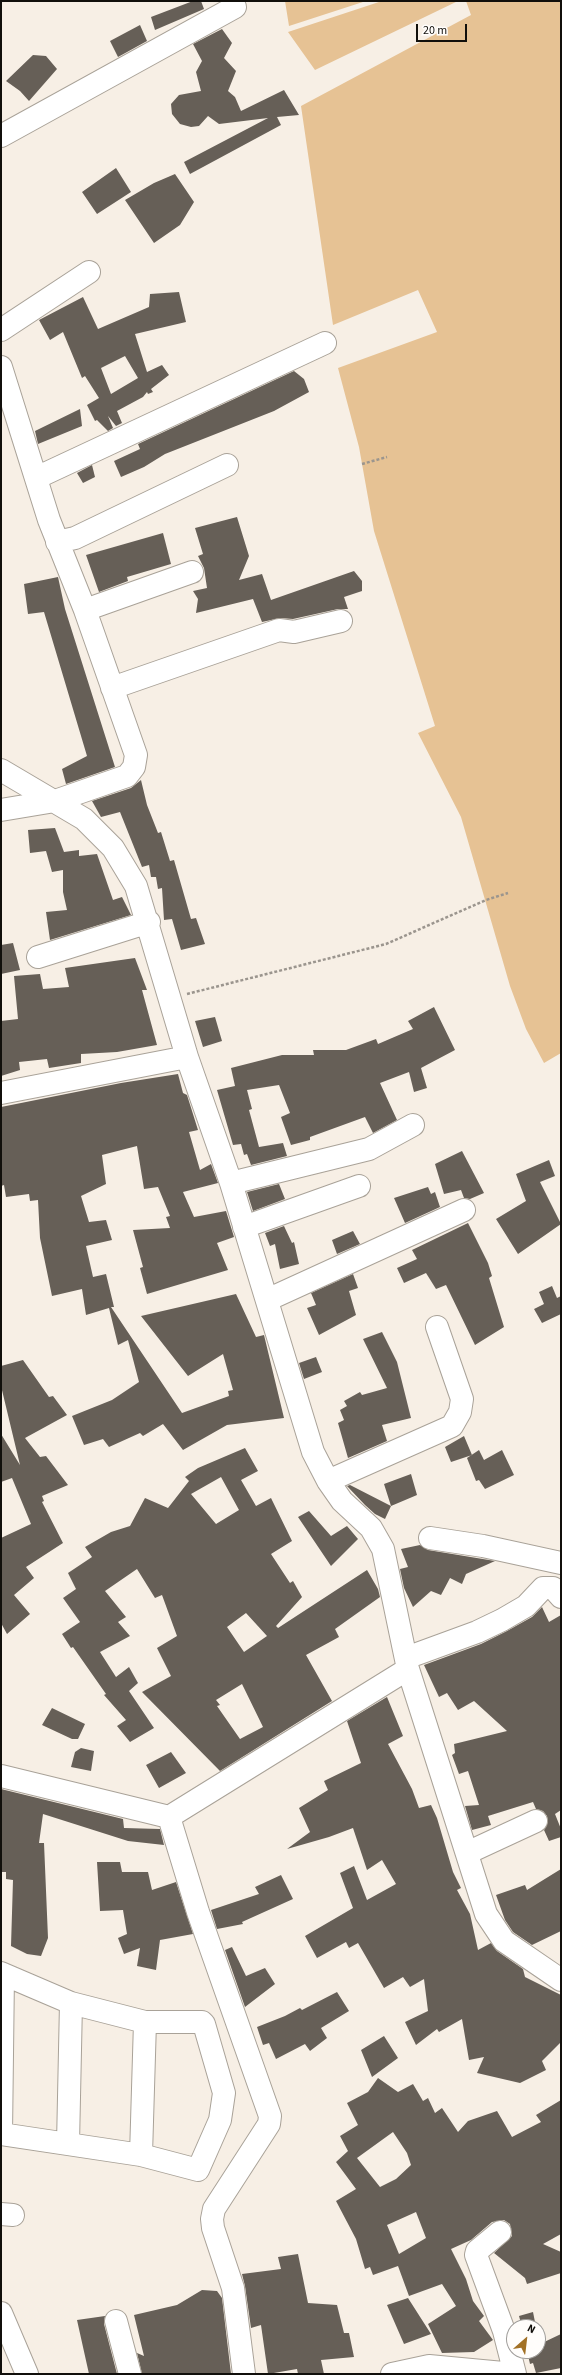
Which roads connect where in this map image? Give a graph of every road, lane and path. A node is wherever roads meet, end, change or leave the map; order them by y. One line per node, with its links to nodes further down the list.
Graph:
1 (235, 7): 2 (street)
2 (1, 136)
3 (89, 272): 4 (street)
4 (1, 330)
5 (325, 343): 10 (street)
6 (1, 367): 10 (street)
7 (387, 457): 8 (path)
8 (362, 464)
9 (227, 465): 11 (street)
10 (36, 478): 11 (street)
11 (57, 542): 13 (street)
12 (192, 572): 13 (street)
13 (85, 610): 15 (street)
14 (341, 621): 15 (street)
15 (112, 688): 17 (street)
16 (1, 770): 17 (street)
17 (55, 801): 18 (street); 20 (street)
18 (1, 810)
19 (508, 893): 22 (path)
20 (149, 922): 21 (street); 22 (street)
21 (38, 957)
22 (171, 999): 23 (street)
23 (186, 1057): 24 (street); 26 (street)
24 (1, 1093)
25 (413, 1126): 26 (street)
26 (231, 1183): 29 (street)
27 (359, 1186): 29 (street)
28 (464, 1210): 30 (street)
29 (244, 1227): 30 (street)
30 (267, 1300): 32 (street)
31 (437, 1327): 32 (street)
32 (328, 1481): 36 (street)
33 (430, 1538): 34 (street)
34 (561, 1563)
35 (561, 1597): 36 (street)
36 (407, 1664): 38 (street); 40 (street)
37 (1, 1776): 38 (street)
38 (169, 1817): 53 (street)
39 (536, 1821): 40 (street)
40 (467, 1853): 42 (street)
41 (2, 1974): 43 (street); 45 (street)
42 (561, 1980)
43 (71, 2003): 44 (street); 46 (street)
44 (145, 2022): 47 (street); 47 (street)
45 (1, 2134): 46 (street)
46 (68, 2144): 47 (street)
47 (141, 2155)
48 (500, 2232): 55 (street)
49 (1, 2313): 51 (street)
50 (116, 2320): 52 (street)
51 (27, 2374)
52 (130, 2374)
53 (244, 2374)
54 (392, 2374): 55 (street)
55 (514, 2374)

